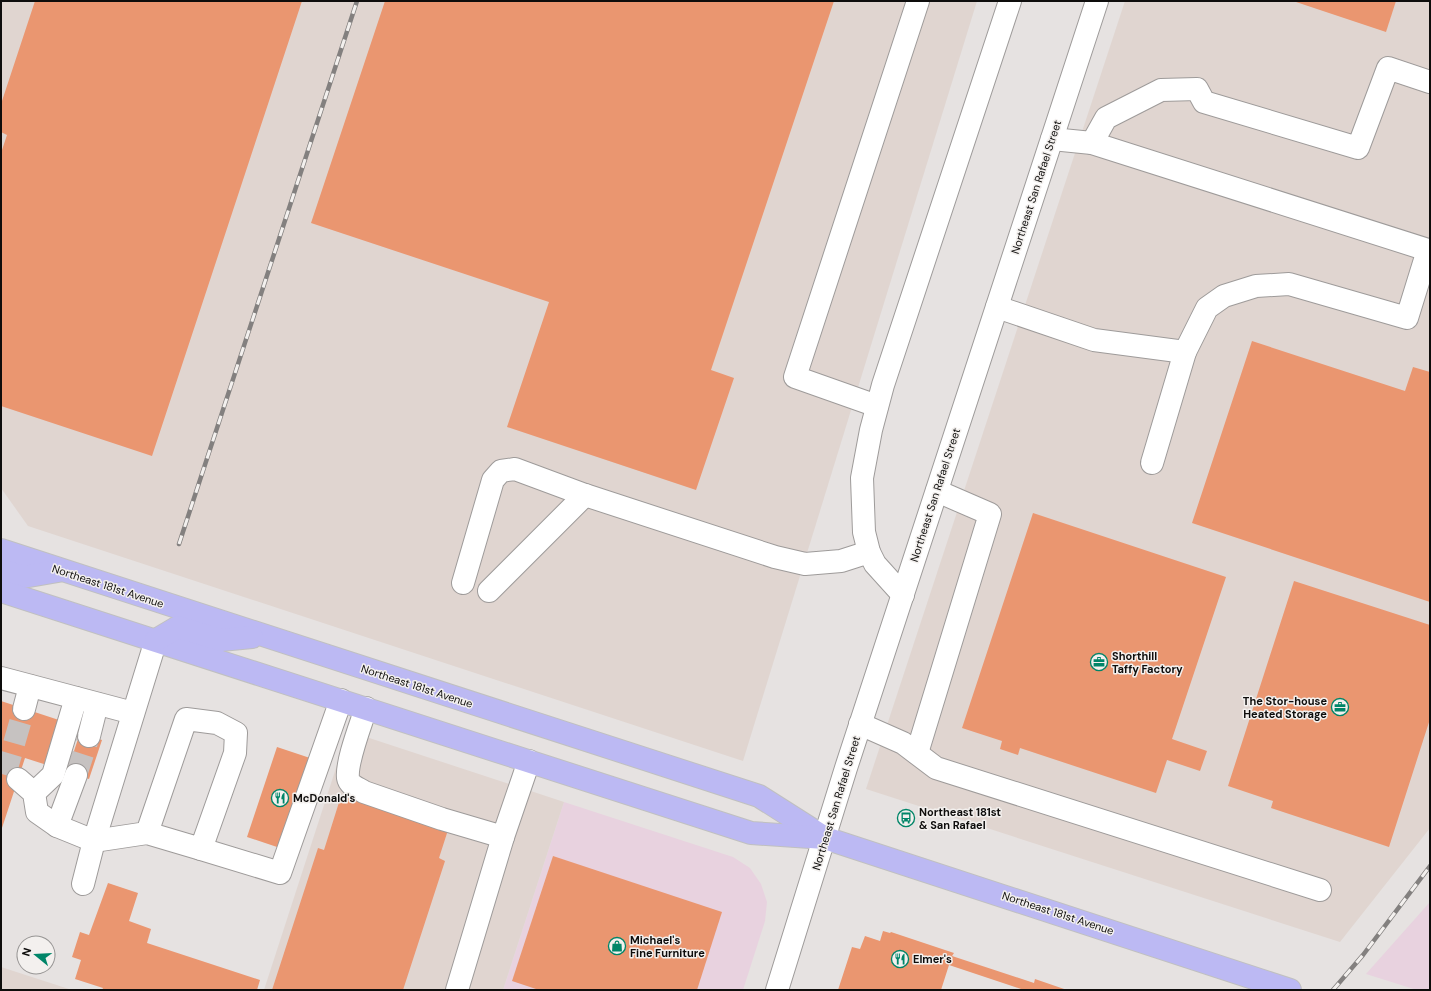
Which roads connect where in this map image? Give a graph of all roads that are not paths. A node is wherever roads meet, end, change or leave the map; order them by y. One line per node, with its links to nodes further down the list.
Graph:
1 (918, 1): 9 (street)
2 (1010, 1): 9 (street)
3 (1097, 1): 5 (street, Northeast San Rafael Street)
4 (1430, 82): 6 (street)
5 (1052, 139): 6 (street); 7 (street, Northeast San Rafael Street)
6 (1092, 143): 8 (street)
7 (997, 307): 8 (street); 11 (street, Northeast San Rafael Street)
8 (1185, 352): 10 (street)
9 (878, 406): 14 (street)
10 (1152, 463)
11 (937, 491): 20 (street, Northeast San Rafael Street); 33 (street)
12 (585, 495): 14 (street); 17 (street); 19 (street)
13 (1, 550): 16 (main road, Northeast 181st Avenue)
14 (869, 552): 20 (street)
15 (1, 570): 16 (main road)
16 (61, 571): 21 (main road, Northeast 181st Avenue)
17 (463, 583)
18 (1, 591): 22 (main road, Northeast 181st Avenue)
19 (489, 591)
20 (903, 595): 31 (street, Northeast San Rafael Street)
21 (263, 637): 22 (main road); 39 (main road, Northeast 181st Avenue)
22 (156, 640): 26 (main road, Northeast 181st Avenue); 30 (street)
23 (1, 678): 24 (street)
24 (30, 686): 25 (street); 29 (street)
25 (76, 698): 27 (street); 36 (street)
26 (341, 700): 28 (main road, Northeast 181st Avenue); 41 (street)
27 (97, 704): 30 (street); 32 (street)
28 (366, 708): 34 (main road, Northeast 181st Avenue); 38 (street)
29 (24, 709)
30 (133, 714): 40 (street)
31 (860, 724): 33 (street); 39 (street, Northeast San Rafael Street)
32 (89, 736)
33 (917, 753): 43 (street)
34 (529, 761): 38 (street); 39 (main road, Northeast 181st Avenue)
35 (76, 775): 36 (street)
36 (57, 826): 40 (street)
37 (147, 833): 40 (street); 41 (street); 41 (street)
38 (503, 837): 44 (street)
39 (825, 838): 45 (street, Northeast San Rafael Street); 46 (main road, Northeast 181st Avenue)
40 (94, 841): 42 (street)
41 (201, 850)
42 (83, 884)
43 (1320, 890)
44 (457, 990)
45 (777, 990)
46 (1290, 990)

